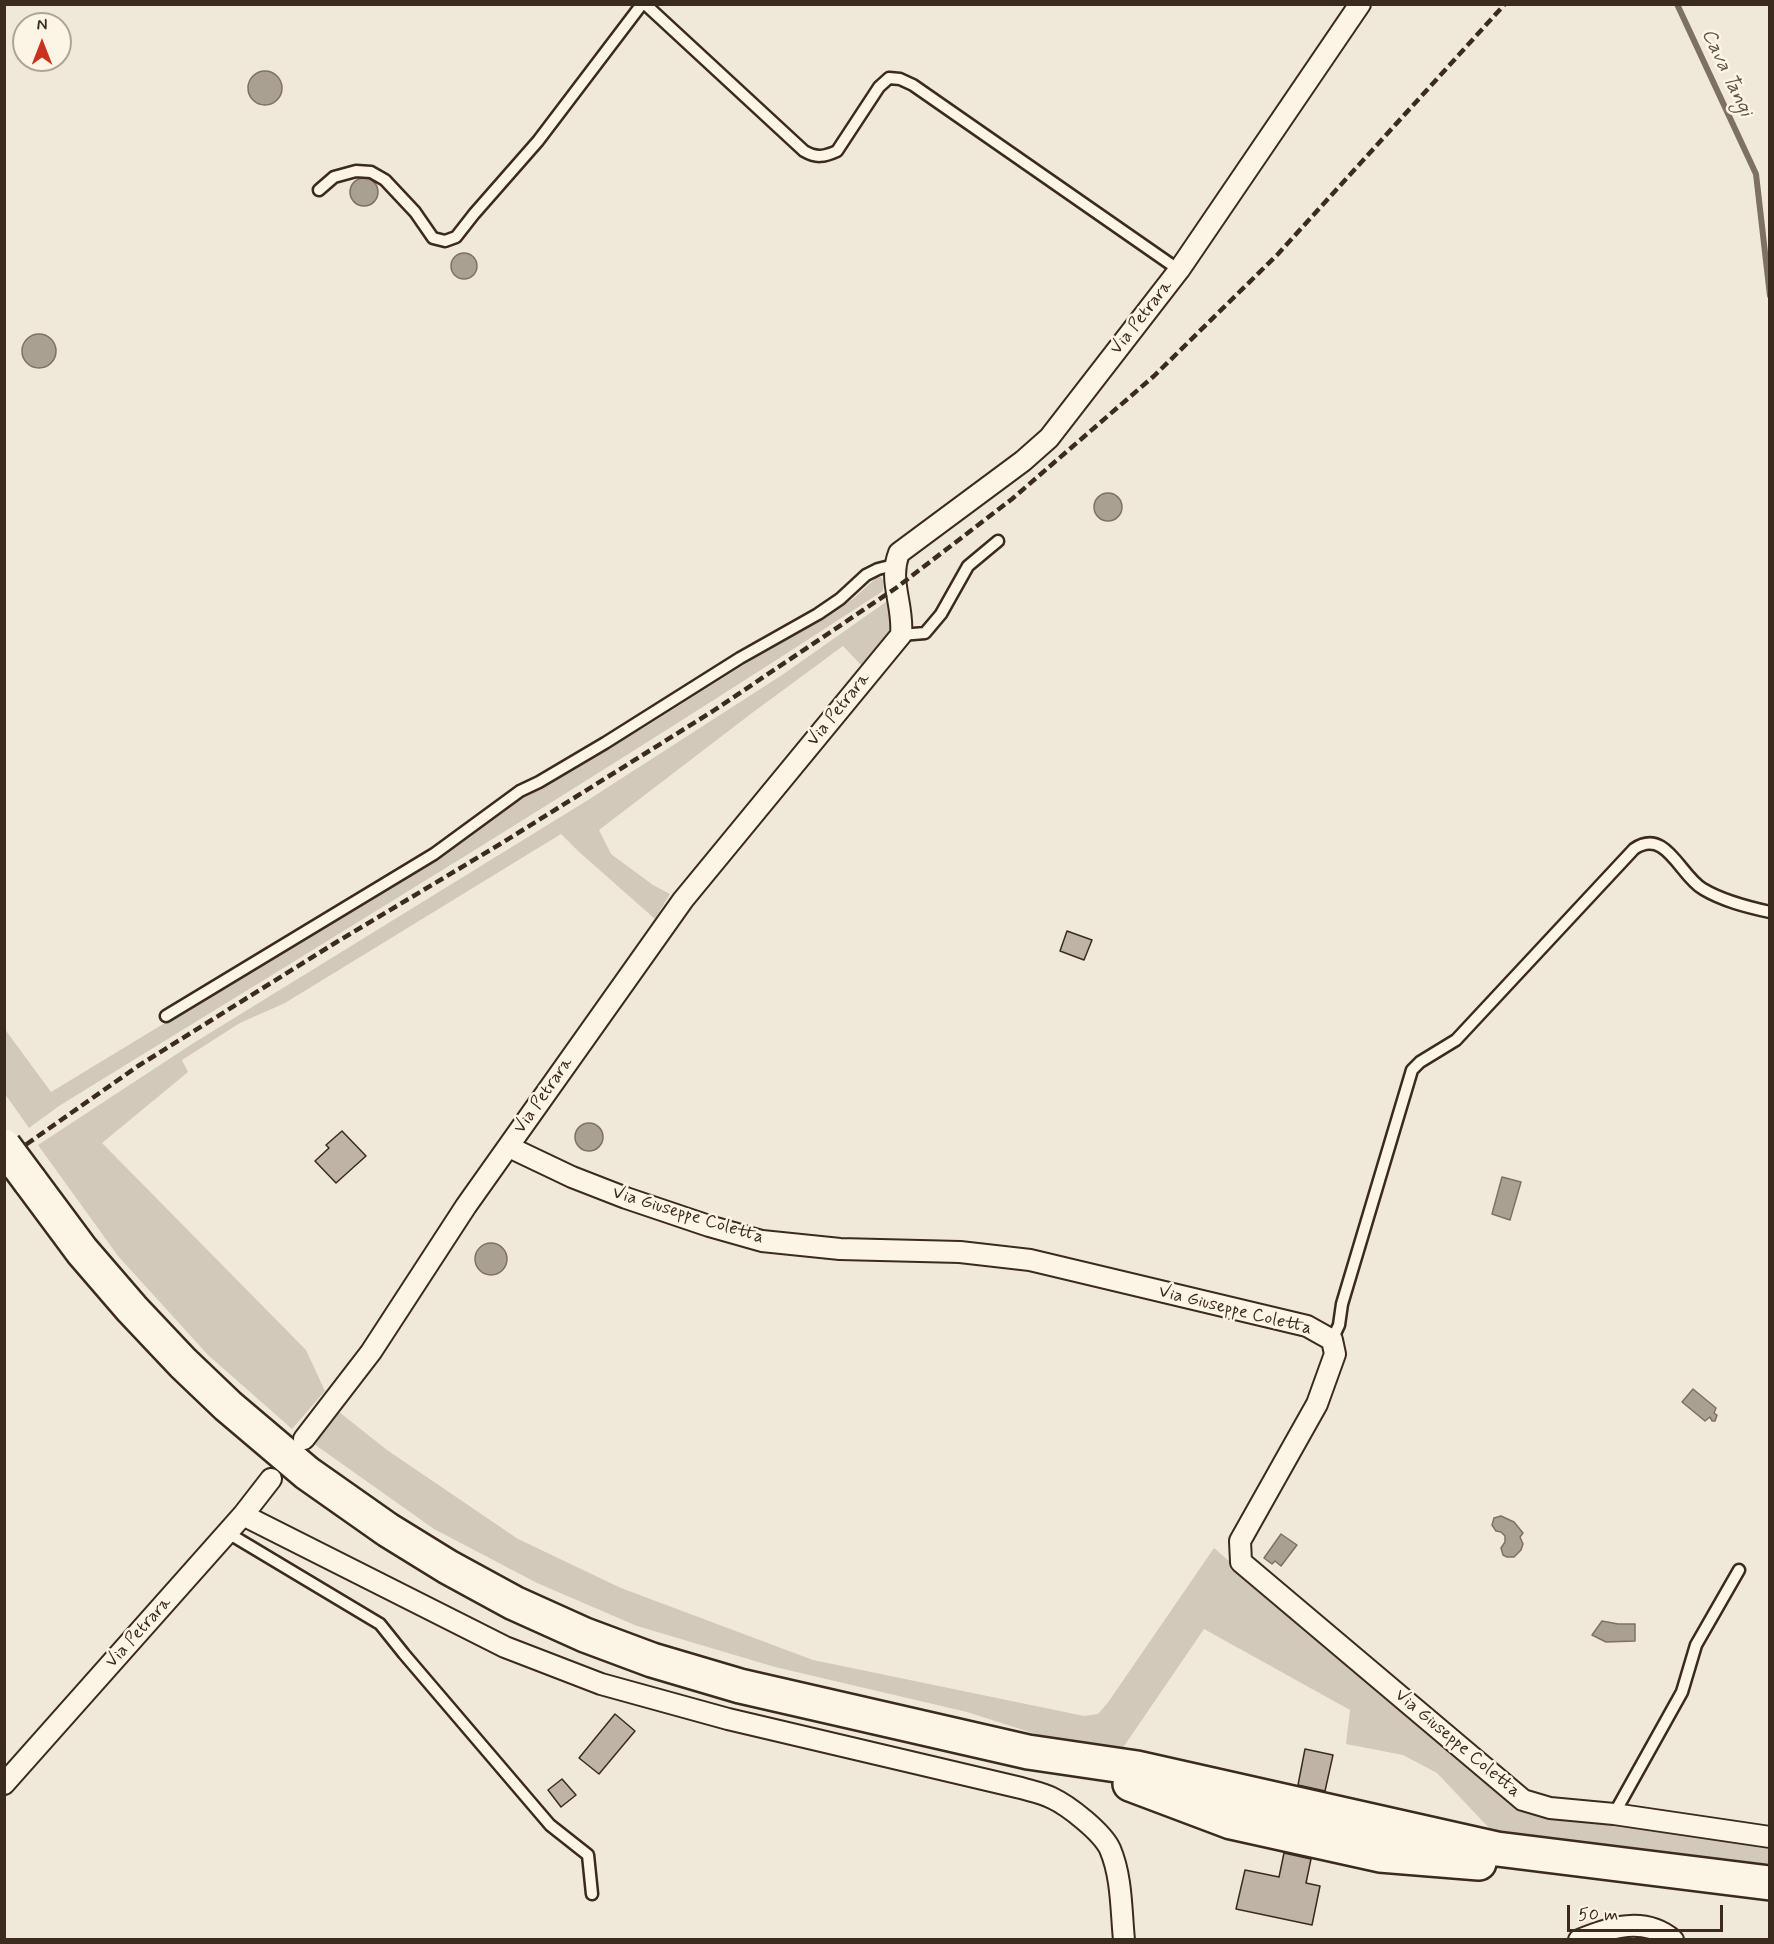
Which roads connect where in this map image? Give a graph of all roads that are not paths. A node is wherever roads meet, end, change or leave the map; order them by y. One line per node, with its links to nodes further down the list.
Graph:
1 (644, 4): 3 (lane); 4 (lane)
2 (1360, 4): 4 (street, Via Petrara)
3 (319, 190)
4 (1179, 270): 6 (street, Via Petrara)
5 (998, 541): 7 (lane)
6 (894, 565): 7 (street); 9 (lane)
7 (901, 635): 11 (street, Via Petrara)
8 (1770, 912): 12 (lane)
9 (166, 1016)
10 (4, 1146): 18 (highway, bridge)
11 (509, 1147): 12 (street, Via Giuseppe Coletta); 13 (street, Via Petrara)
12 (1332, 1340): 20 (street, Via Giuseppe Coletta)
13 (304, 1439)
14 (272, 1479): 15 (street, Via Petrara)
15 (243, 1515): 16 (street, Via Petrara); 25 (street)
16 (228, 1533): 19 (street, Via Petrara); 23 (lane)
17 (1739, 1570): 20 (lane)
18 (1029, 1752): 22 (highway); 24 (highway)
19 (4, 1784)
20 (1614, 1814): 21 (street, Via Giuseppe Coletta)
21 (1770, 1838)
22 (1770, 1883)
23 (592, 1894)
24 (1770, 1899)
25 (1124, 1940)
26 (1579, 1940): 27 (street)
27 (1674, 1940)

